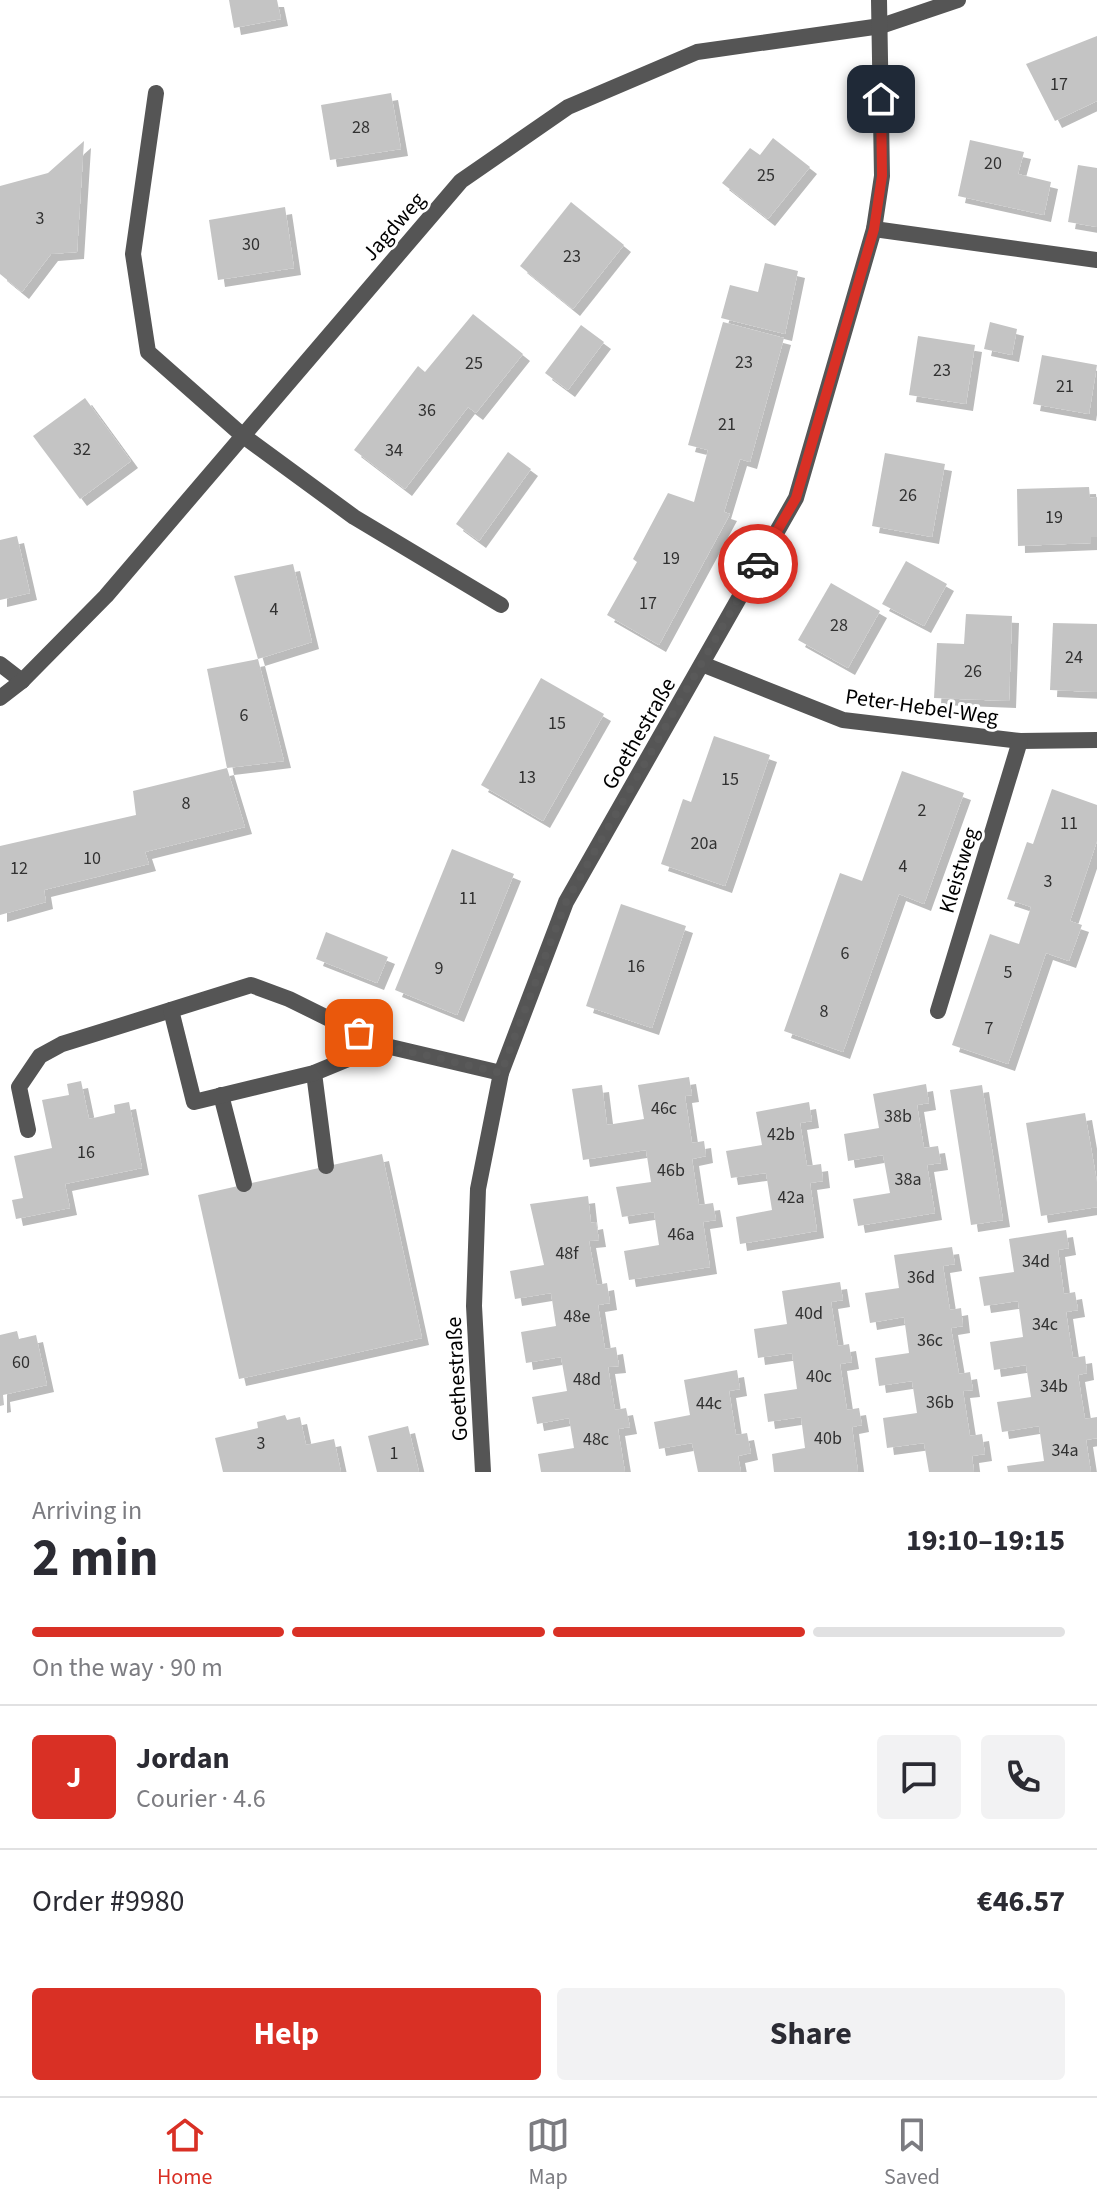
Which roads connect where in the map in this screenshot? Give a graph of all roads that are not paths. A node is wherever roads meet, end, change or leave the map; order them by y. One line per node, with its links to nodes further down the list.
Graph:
1 (879, 0): 3 (street, Goethestraße)
2 (958, 0): 3 (street, Jagdweg)
3 (881, 26): 5 (street, Goethestraße); 7 (street, Jagdweg)
4 (156, 93): 7 (street)
5 (874, 229): 6 (street); 10 (street, Goethestraße)
6 (1097, 260)
7 (242, 435): 8 (street); 11 (street, Jagdweg)
8 (501, 605)
9 (0, 664): 11 (street)
10 (702, 664): 14 (street, Peter-Hebel-Weg); 19 (street, Goethestraße)
11 (22, 681): 12 (street, Jagdweg)
12 (0, 698)
13 (1097, 740): 14 (street, Peter-Hebel-Weg)
14 (1020, 741): 16 (street, Kleistweg)
15 (171, 1010): 17 (street); 20 (street); 21 (street)
16 (938, 1011)
17 (382, 1045): 18 (street); 19 (street)
18 (314, 1073): 20 (street); 22 (street)
19 (501, 1073): 24 (street, Goethestraße)
20 (221, 1095): 23 (street)
21 (28, 1130)
22 (326, 1166)
23 (244, 1184)
24 (483, 1472)

